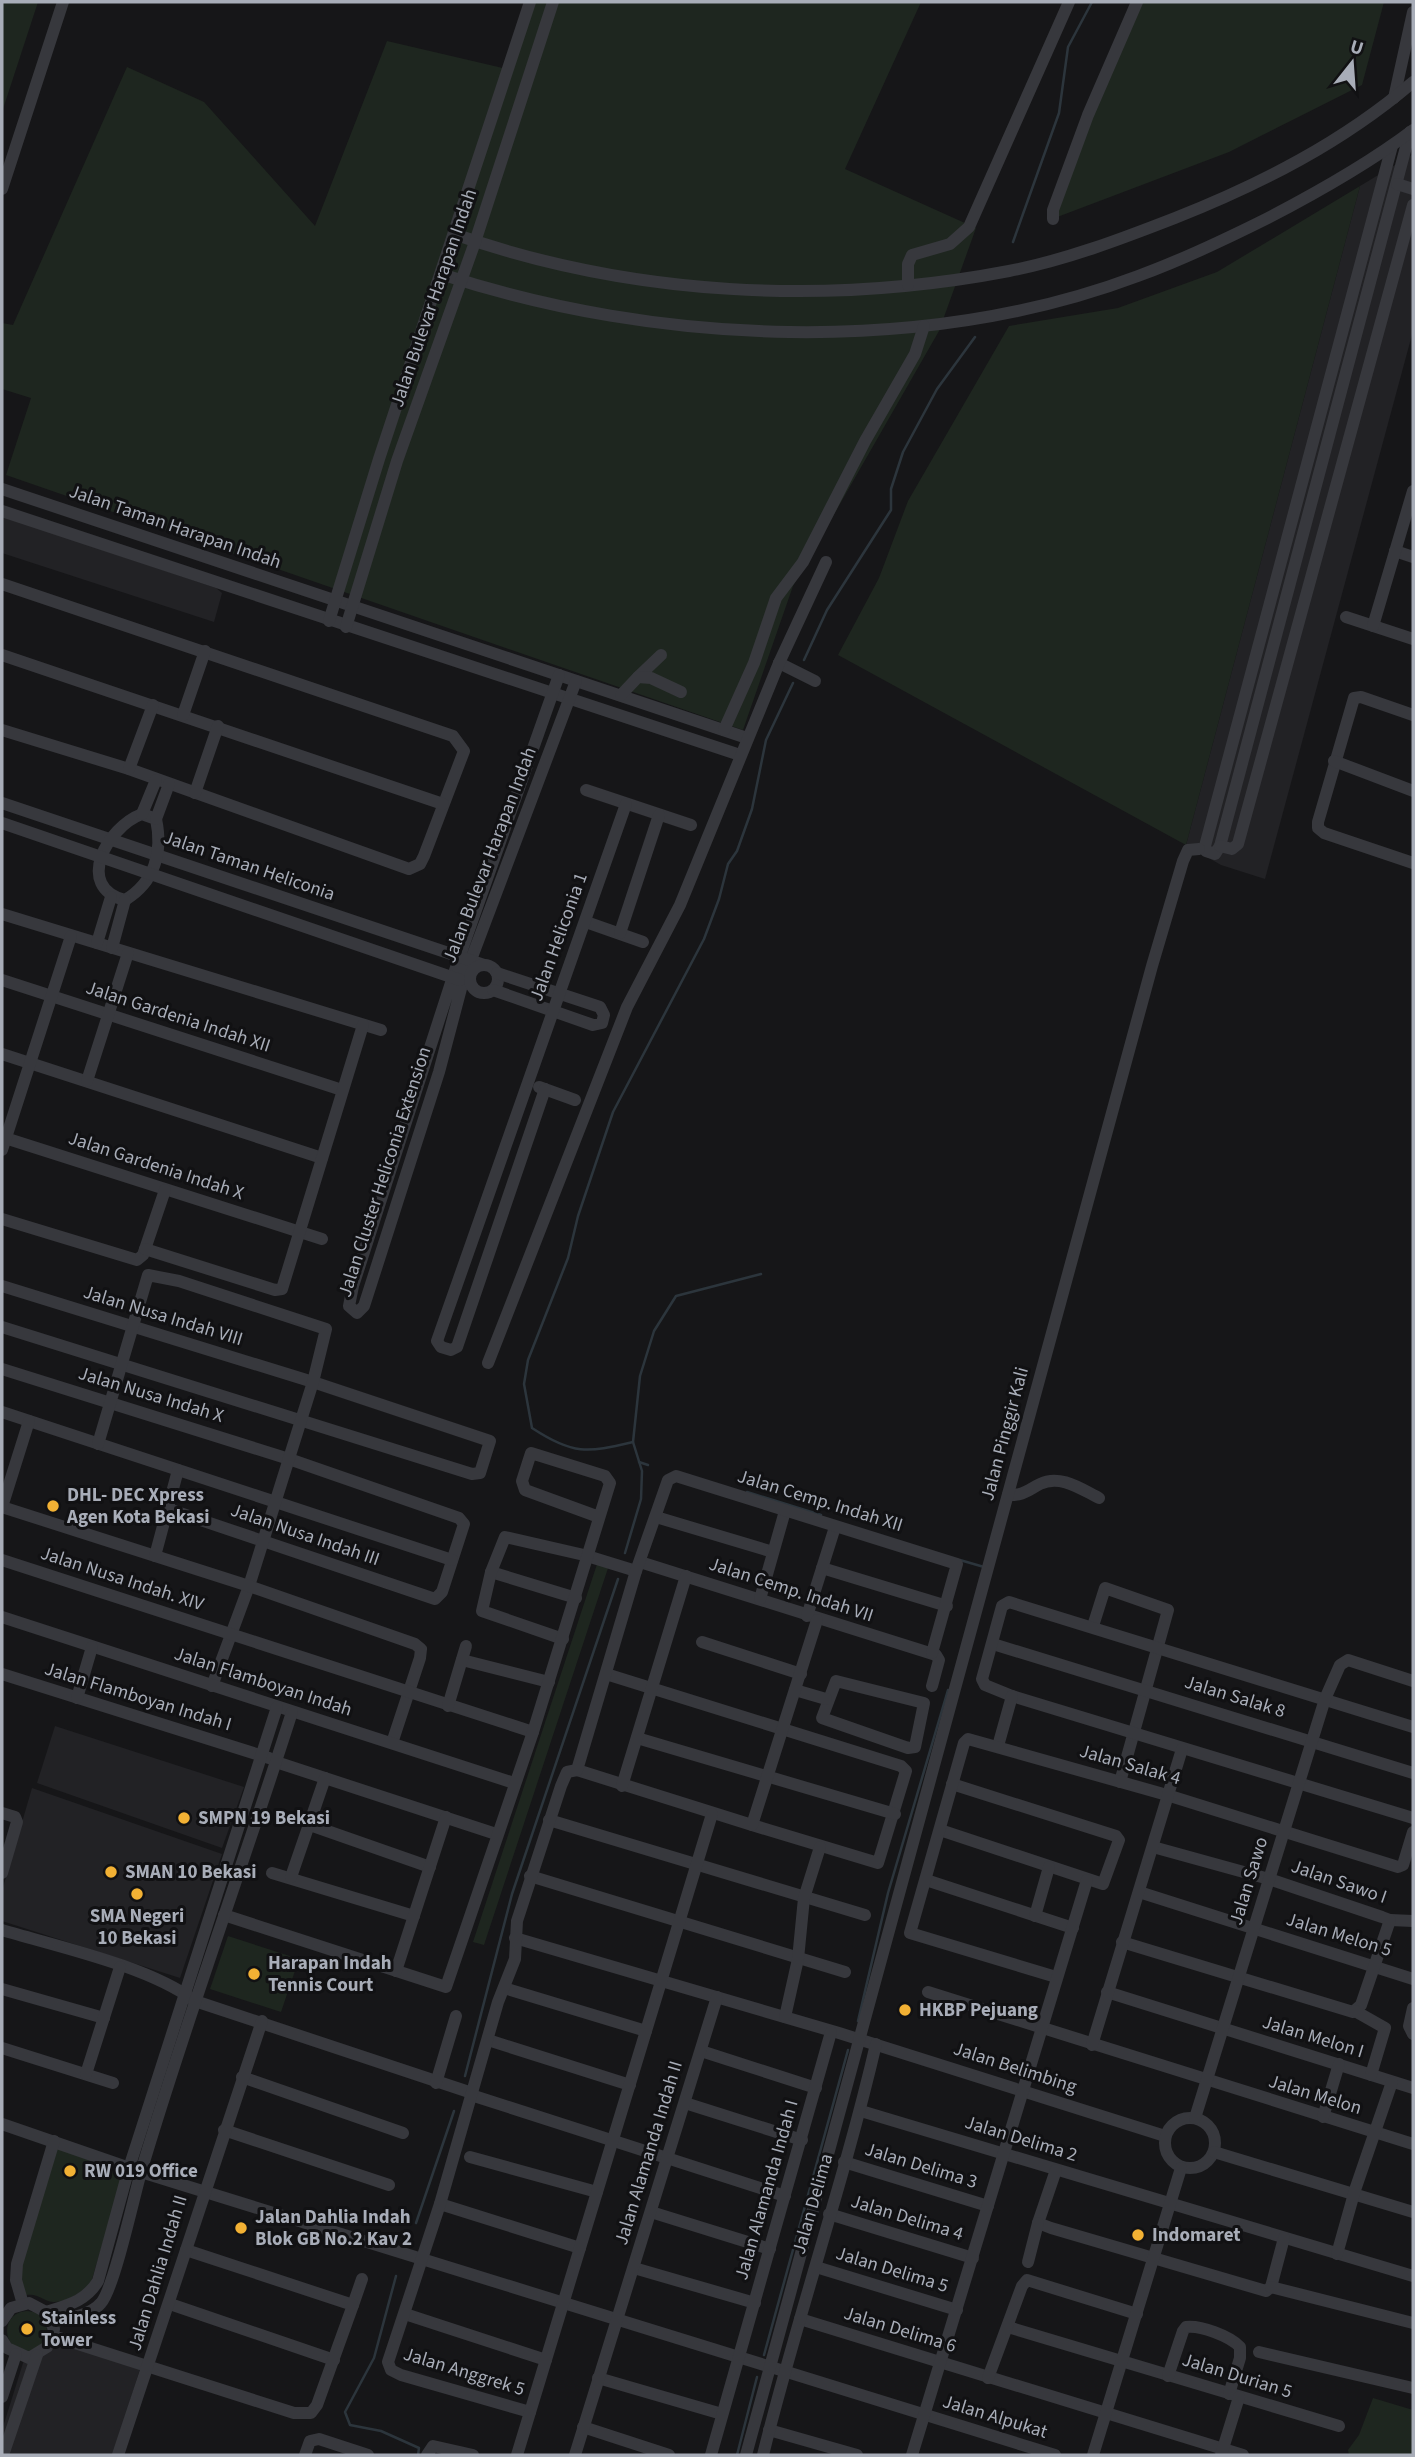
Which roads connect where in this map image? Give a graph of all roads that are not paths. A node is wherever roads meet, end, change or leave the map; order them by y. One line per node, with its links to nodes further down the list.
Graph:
1 (63, 2): 12 (street)
2 (530, 2): 16 (street, Jalan Bulevar Harapan Indah)
3 (553, 2): 17 (street, Jalan Bulevar Harapan Indah)
4 (1069, 2): 20 (street)
5 (1137, 2): 15 (street)
6 (1413, 12): 8 (street)
7 (1413, 82): 8 (street)
8 (1394, 98): 20 (street)
9 (1412, 131): 10 (street); 11 (street)
10 (1392, 146): 21 (street); 22 (street)
11 (1397, 184): 13 (street); 23 (street)
12 (2, 189)
13 (1413, 189)
14 (1413, 205): 74 (street)
15 (1053, 219)
16 (454, 234): 17 (street); 18 (street, Jalan Bulevar Harapan Indah)
17 (475, 242): 19 (street, Jalan Bulevar Harapan Indah); 20 (street)
18 (441, 274): 19 (street); 31 (street, Jalan Bulevar Harapan Indah)
19 (461, 281): 21 (street); 32 (street, Jalan Bulevar Harapan Indah)
20 (908, 285)
21 (924, 326): 55 (street)
22 (1324, 395): 23 (street); 74 (street)
23 (1339, 400): 74 (street)
24 (2, 489): 31 (street, Jalan Taman Harapan Indah)
25 (1413, 491): 27 (street)
26 (2, 511): 34 (street, Jalan Taman Harapan Indah)
27 (1395, 551): 28 (street); 35 (street)
28 (1413, 557)
29 (827, 562): 41 (street)
30 (2, 584): 38 (street)
31 (335, 602): 32 (street, Jalan Taman Harapan Indah); 34 (street, Jalan Bulevar Harapan Indah)
32 (352, 607): 36 (street, Jalan Bulevar Harapan Indah); 42 (street)
33 (1346, 617): 35 (street)
34 (329, 621): 36 (street, Jalan Taman Harapan Indah)
35 (1373, 626): 37 (street)
36 (346, 627): 47 (street)
37 (1413, 639)
38 (205, 651): 51 (street); 66 (street)
39 (2, 655): 50 (street)
40 (661, 655): 43 (street)
41 (779, 663): 45 (street); 56 (street)
42 (559, 675): 44 (street); 47 (street, Jalan Bulevar Harapan Indah)
43 (638, 677): 46 (street); 48 (street)
44 (576, 681): 48 (street); 49 (street, Jalan Bulevar Harapan Indah)
45 (816, 681)
46 (681, 692)
47 (553, 693): 49 (street); 90 (street, Jalan Bulevar Harapan Indah)
48 (621, 695): 55 (street)
49 (569, 699): 57 (street); 90 (street, Jalan Bulevar Harapan Indah)
50 (153, 705): 51 (street); 59 (street)
51 (183, 715): 53 (street)
52 (1413, 715): 58 (street)
53 (218, 726): 64 (street); 66 (street)
54 (2, 730): 59 (street)
55 (724, 730): 56 (street)
56 (747, 738): 57 (street)
57 (740, 755): 121 (street)
58 (1334, 761): 63 (street); 78 (street)
59 (129, 769): 60 (street)
60 (156, 780): 61 (street); 68 (street)
61 (169, 784): 64 (street); 70 (street)
62 (586, 790): 67 (street)
63 (1413, 791)
64 (195, 793): 66 (street)
65 (2, 803): 73 (street, Jalan Taman Heliconia)
66 (443, 804)
67 (626, 804): 69 (street); 83 (street, Jalan Heliconia 1)
68 (142, 814): 70 (street); 73 (street)
69 (659, 815): 72 (street); 84 (street)
70 (156, 819): 77 (street)
71 (2, 823): 76 (street, Jalan Taman Heliconia)
72 (691, 825)
73 (109, 838): 76 (street); 77 (street, Jalan Taman Heliconia)
74 (1220, 845)
75 (1199, 849): 134 (street, Jalan Pinggir Kali)
76 (101, 856): 79 (street, Jalan Taman Heliconia); 80 (street)
77 (158, 856): 79 (street); 90 (street, Jalan Taman Heliconia)
78 (1413, 863)
79 (151, 875): 81 (street); 94 (street, Jalan Taman Heliconia)
80 (111, 897): 81 (street); 87 (street)
81 (125, 900): 88 (street)
82 (2, 914): 85 (street)
83 (586, 922): 84 (street); 97 (street, Jalan Heliconia 1)
84 (620, 933): 86 (street)
85 (71, 936): 87 (street); 98 (street)
86 (643, 942)
87 (97, 943): 88 (street)
88 (112, 948): 89 (street)
89 (128, 953): 101 (street); 102 (street)
90 (465, 960): 91 (street, Jalan Taman Heliconia); 94 (street)
91 (484, 965): 92 (street); 94 (street)
92 (497, 973): 95 (street); 96 (street)
93 (2, 980): 98 (street, Jalan Gardenia Indah XII)
94 (462, 981): 94 (street, Jalan Cluster Heliconia Extension); 96 (street)
95 (529, 984): 97 (street); 99 (street)
96 (493, 990): 99 (street)
97 (558, 993): 100 (street, Jalan Heliconia 1); 100 (street)
98 (52, 996): 101 (street, Jalan Gardenia Indah XII); 105 (street)
99 (524, 1000): 100 (street)
100 (553, 1010): 107 (street, Jalan Heliconia 1)
101 (109, 1014): 106 (street); 109 (street, Jalan Gardenia Indah XII)
102 (363, 1025): 103 (street); 109 (street)
103 (381, 1030)
104 (2, 1054): 105 (street)
105 (30, 1063): 106 (street); 111 (street)
106 (87, 1081): 112 (street)
107 (528, 1084): 108 (street); 108 (street, Jalan Heliconia 1)
108 (545, 1089): 110 (street)
109 (342, 1090): 112 (street)
110 (575, 1100)
111 (3, 1142): 113 (street, Jalan Gardenia Indah X)
112 (322, 1158): 115 (street)
113 (165, 1190): 115 (street, Jalan Gardenia Indah X); 117 (street)
114 (2, 1219): 117 (street)
115 (299, 1232): 116 (street, Jalan Gardenia Indah X); 117 (street)
116 (322, 1239)
117 (145, 1249)
118 (2, 1286): 119 (street, Jalan Nusa Indah VIII)
119 (133, 1326): 122 (street); 124 (street, Jalan Nusa Indah VIII); 124 (street)
120 (2, 1327): 122 (street)
121 (488, 1363)
122 (124, 1365): 125 (street); 128 (street)
123 (2, 1369): 125 (street, Jalan Nusa Indah X)
124 (313, 1382): 128 (street); 128 (street, Jalan Nusa Indah VIII)
125 (111, 1403): 129 (street); 131 (street, Jalan Nusa Indah X)
126 (2, 1412): 127 (street)
127 (29, 1421): 129 (street); 132 (street)
128 (301, 1421): 131 (street)
129 (98, 1444): 133 (street)
130 (2, 1456): 132 (street)
131 (289, 1459): 136 (street); 148 (street, Jalan Nusa Indah X)
132 (16, 1461): 137 (street)
133 (178, 1470): 136 (street); 138 (street)
134 (1009, 1495): 135 (street); 272 (street, Jalan Pinggir Kali)
135 (1099, 1498)
136 (275, 1503): 143 (street); 148 (street)
137 (2, 1507): 145 (street)
138 (168, 1509): 143 (street, Jalan Nusa Indah III); 145 (street)
139 (785, 1511): 141 (street, Jalan Cemp. Indah XII); 142 (street, Jalan Cemp. Indah XII); 144 (street)
140 (599, 1517): 140 (street); 146 (street)
141 (656, 1517): 144 (street); 149 (street, Jalan Cemp. Indah XII)
142 (835, 1527): 150 (street); 156 (street, Jalan Cemp. Indah XII)
143 (263, 1540): 148 (street, Jalan Nusa Indah III); 153 (street)
144 (773, 1552): 155 (street)
145 (155, 1556): 153 (street)
146 (590, 1556): 149 (street, Jalan Cemp. Indah VII); 151 (street, Jalan Cemp. Indah VII); 154 (street)
147 (2, 1560): 160 (street, Jalan Nusa Indah. XIV)
148 (452, 1560)
149 (634, 1566): 152 (street, Jalan Cemp. Indah VII); 170 (street, Jalan Cemp. Indah XII)
150 (822, 1568): 156 (street); 158 (street)
151 (491, 1572): 154 (street); 161 (street)
152 (686, 1576): 155 (street, Jalan Cemp. Indah VII); 176 (street)
153 (248, 1586): 160 (street); 179 (street)
154 (576, 1598): 161 (street)
155 (760, 1599): 158 (street, Jalan Cemp. Indah VII)
156 (947, 1606): 167 (street, Jalan Cemp. Indah XII)
157 (2, 1617): 165 (street, Jalan Flamboyan Indah)
158 (812, 1618): 167 (street, Jalan Cemp. Indah VII); 171 (street)
159 (1093, 1626): 163 (street); 166 (street); 166 (street)
160 (231, 1635): 174 (street); 179 (street, Jalan Nusa Indah. XIV)
161 (563, 1639): 173 (street)
162 (702, 1642): 171 (street)
163 (993, 1644): 178 (street, Jalan Salak 8); 180 (street)
164 (466, 1646): 168 (street)
165 (92, 1647): 174 (street, Jalan Flamboyan Indah); 181 (street)
166 (1159, 1648): 178 (street); 183 (street)
167 (932, 1653): 175 (street, Jalan Cemp. Indah XII)
168 (462, 1660): 173 (street); 184 (street)
169 (2, 1674): 181 (street, Jalan Flamboyan Indah I)
170 (606, 1674): 176 (street); 198 (street, Jalan Cemp. Indah XII)
171 (801, 1674): 177 (street)
172 (1413, 1681): 183 (street, Jalan Sawo)
173 (549, 1682): 189 (street)
174 (212, 1686): 185 (street, Jalan Flamboyan Indah)
175 (932, 1686)
176 (653, 1687): 188 (street); 191 (street)
177 (795, 1690): 182 (street); 188 (street)
178 (1146, 1690): 190 (street); 192 (street, Jalan Salak 8)
179 (408, 1694): 184 (street, Jalan Nusa Indah. XIV); 193 (street)
180 (1012, 1696): 190 (street); 194 (street)
181 (77, 1698): 196 (street, Jalan Flamboyan Indah I)
182 (826, 1699): 182 (street)
183 (1325, 1699): 187 (street); 192 (street, Jalan Sawo)
184 (448, 1706): 189 (street, Jalan Nusa Indah. XIV)
185 (277, 1707): 186 (street, Jalan Flamboyan Indah); 196 (street)
186 (292, 1713): 193 (street, Jalan Flamboyan Indah); 197 (street)
187 (1413, 1727)
188 (784, 1729): 200 (street); 210 (street)
189 (533, 1732): 203 (street)
190 (1133, 1733): 195 (street); 202 (street)
191 (637, 1738): 200 (street); 206 (street)
192 (1312, 1741): 199 (street, Jalan Salak 8); 205 (street, Jalan Sawo)
193 (392, 1743): 203 (street, Jalan Flamboyan Indah)
194 (998, 1746): 202 (street, Jalan Salak 4); 204 (street, Jalan Salak 4)
195 (1182, 1749): 205 (street); 207 (street)
196 (262, 1756): 197 (street, Jalan Flamboyan Indah I); 259 (street)
197 (276, 1761): 201 (street, Jalan Flamboyan Indah I); 234 (street)
198 (577, 1770): 206 (street); 213 (street, Jalan Cemp. Indah XII)
199 (1413, 1773)
200 (769, 1776): 210 (street); 215 (street)
201 (325, 1778): 211 (street, Jalan Flamboyan Indah I); 214 (street)
202 (1119, 1782): 207 (street, Jalan Salak 4)
203 (514, 1783): 219 (street)
204 (952, 1784): 216 (street); 231 (street)
205 (1299, 1784): 212 (street); 217 (street, Jalan Sawo)
206 (622, 1786): 209 (street)
207 (1169, 1796): 217 (street, Jalan Salak 4); 221 (street)
208 (2, 1813): 225 (street)
209 (712, 1814): 215 (street); 222 (street)
210 (895, 1814): 220 (street)
211 (446, 1817): 219 (street, Jalan Flamboyan Indah I); 223 (street)
212 (1413, 1818)
213 (550, 1819): 222 (street); 227 (street)
214 (310, 1825): 223 (street); 228 (street)
215 (752, 1825): 220 (street)
216 (940, 1830): 224 (street); 230 (street)
217 (1284, 1832): 218 (street, Jalan Salak 4); 229 (street, Jalan Sawo)
218 (1413, 1832)
219 (496, 1834): 249 (street)
220 (820, 1847): 233 (street)
221 (1153, 1847): 229 (street, Jalan Sawo I); 232 (street)
222 (696, 1865): 233 (street); 240 (street)
223 (429, 1867): 236 (street)
224 (1049, 1867): 231 (street); 237 (street)
225 (2, 1870)
226 (272, 1873): 228 (street)
227 (530, 1876): 240 (street); 244 (street)
228 (291, 1877): 236 (street)
229 (1269, 1879): 238 (street, Jalan Sawo I); 242 (street, Jalan Sawo)
230 (926, 1880): 237 (street); 251 (street)
231 (1087, 1880): 241 (street)
232 (1139, 1892): 242 (street, Jalan Melon 5); 245 (street)
233 (804, 1898): 235 (street); 246 (street)
234 (224, 1915): 249 (street); 261 (street)
235 (865, 1915)
236 (414, 1916): 249 (street)
237 (1035, 1916): 241 (street)
238 (1390, 1920): 239 (street); 247 (street, Jalan Sawo I)
239 (1413, 1922)
240 (678, 1923): 246 (street); 254 (street)
241 (1073, 1928): 251 (street)
242 (1254, 1929): 247 (street, Jalan Melon 5); 252 (street, Jalan Sawo)
243 (2, 1930): 248 (street)
244 (515, 1938): 254 (street, Jalan Belimbing); 255 (street)
245 (1122, 1942): 252 (street); 258 (street)
246 (798, 1959): 250 (street); 265 (street)
247 (1374, 1965): 253 (street, Jalan Melon 5); 263 (street, Jalan Sawo I)
248 (120, 1966): 259 (street); 266 (street)
249 (396, 1971)
250 (845, 1972)
251 (1056, 1977): 269 (street)
252 (1238, 1979): 263 (street); 268 (street, Jalan Sawo)
253 (1413, 1979)
254 (661, 1981): 260 (street, Jalan Belimbing); 270 (street)
255 (504, 1988): 270 (street); 273 (street)
256 (2, 1989): 266 (street)
257 (928, 1992): 269 (street, Jalan Melon)
258 (1108, 1992): 268 (street, Jalan Melon I); 275 (street)
259 (184, 1993): 261 (street); 311 (street)
260 (717, 1997): 265 (street, Jalan Belimbing); 277 (street, Jalan Alamanda Indah II)
261 (195, 2001): 267 (street); 311 (street)
262 (1413, 2008): 271 (street)
263 (1355, 2011): 280 (street)
264 (456, 2016): 285 (street)
265 (785, 2017): 272 (street, Jalan Belimbing)
266 (104, 2018): 279 (street)
267 (262, 2021): 281 (street, Jalan Dahlia Indah II); 285 (street)
268 (1223, 2028): 278 (street, Jalan Melon I); 282 (street, Jalan Sawo)
269 (1041, 2029): 275 (street, Jalan Melon); 289 (street)
270 (646, 2031): 286 (street)
271 (1413, 2034)
272 (847, 2036): 274 (street, Jalan Belimbing); 287 (street, Jalan Alamanda Indah I); 362 (street)
273 (488, 2040): 286 (street); 290 (street)
274 (876, 2044): 289 (street, Jalan Belimbing); 292 (street, Jalan Delima)
275 (1092, 2045): 282 (street, Jalan Melon)
276 (2, 2048): 279 (street)
277 (701, 2051): 287 (street); 291 (street, Jalan Alamanda Indah II)
278 (1339, 2064): 280 (street, Jalan Melon I); 293 (street)
279 (86, 2074): 284 (street)
280 (1371, 2075): 283 (street, Jalan Melon I)
281 (242, 2077): 296 (street, Jalan Dahlia Indah II); 298 (street)
282 (1207, 2081): 293 (street, Jalan Melon); 294 (street, Jalan Sawo)
283 (1392, 2082): 288 (street, Jalan Melon I); 297 (street)
284 (113, 2083)
285 (441, 2084): 290 (street)
286 (630, 2085): 302 (street)
287 (816, 2088): 300 (street, Jalan Alamanda Indah I)
288 (1413, 2088)
289 (1022, 2090): 299 (street, Jalan Belimbing); 305 (street)
290 (470, 2094): 302 (street); 317 (street)
291 (685, 2103): 300 (street); 307 (street, Jalan Alamanda Indah II)
292 (861, 2111): 305 (street, Jalan Delima 2); 308 (street, Jalan Delima)
293 (1323, 2117): 297 (street, Jalan Melon)
294 (1195, 2118): 299 (street); 304 (street)
295 (2, 2124): 301 (street, Jalan Alpukat)
296 (224, 2130): 312 (street); 313 (street, Jalan Dahlia Indah II)
297 (1373, 2132): 303 (street, Jalan Melon); 315 (street)
298 (403, 2133)
299 (1165, 2136): 309 (street)
300 (802, 2140): 316 (street, Jalan Alamanda Indah I)
301 (54, 2141): 311 (street, Jalan Alpukat); 340 (street)
302 (613, 2141): 307 (street); 314 (street)
303 (1413, 2144)
304 (1214, 2152): 309 (street); 315 (street)
305 (1002, 2153): 310 (street, Jalan Delima 2); 319 (street)
306 (470, 2157): 314 (street)
307 (666, 2159): 316 (street); 320 (street, Jalan Alamanda Indah II)
308 (844, 2162): 319 (street, Jalan Delima 3); 322 (street, Jalan Delima)
309 (1181, 2168): 318 (street)
310 (1055, 2169): 318 (street, Jalan Delima 2); 323 (street)
311 (135, 2170): 313 (street, Jalan Alpukat); 350 (street)
312 (389, 2185)
313 (204, 2191): 327 (street, Jalan Dahlia Indah II); 331 (street, Jalan Alpukat)
314 (597, 2192): 325 (street)
315 (1353, 2194): 321 (street); 328 (street)
316 (785, 2196): 326 (street, Jalan Alamanda Indah I)
317 (440, 2204): 325 (street); 331 (street)
318 (1170, 2204): 324 (street, Jalan Delima 2); 330 (street)
319 (988, 2206): 329 (street)
320 (651, 2212): 326 (street); 334 (street, Jalan Alamanda Indah II)
321 (1413, 2212)
322 (830, 2214): 329 (street, Jalan Delima 4); 333 (street, Jalan Delima)
323 (1038, 2223): 330 (street); 332 (street)
324 (1284, 2238): 328 (street, Jalan Delima 2); 337 (street)
325 (580, 2248): 338 (street)
326 (770, 2249): 339 (street, Jalan Alamanda Indah I)
327 (186, 2250): 341 (street, Jalan Dahlia Indah II); 342 (street)
328 (1337, 2254): 335 (street, Jalan Delima 2)
329 (973, 2258): 343 (street)
330 (1153, 2258): 337 (street); 345 (street)
331 (422, 2259): 338 (street, Jalan Alpukat); 344 (street)
332 (1028, 2262)
333 (816, 2266): 343 (street, Jalan Delima 5); 347 (street, Jalan Delima)
334 (634, 2268): 339 (street); 348 (street, Jalan Alamanda Indah II)
335 (1413, 2276)
336 (362, 2279): 342 (street)
337 (1271, 2287): 349 (street)
338 (563, 2303): 348 (street, Jalan Alpukat); 358 (street)
339 (755, 2303): 356 (street, Jalan Alamanda Indah I)
340 (23, 2304): 346 (street); 350 (street)
341 (170, 2304): 357 (street); 361 (street, Jalan Dahlia Indah II)
342 (354, 2305): 357 (street)
343 (957, 2310): 360 (street)
344 (405, 2314): 358 (street); 369 (street, Jalan Anggrek 5)
345 (1137, 2314): 351 (street); 359 (street)
346 (2, 2319)
347 (800, 2319): 360 (street, Jalan Delima 6); 362 (street, Jalan Delima)
348 (615, 2320): 356 (street, Jalan Alpukat); 364 (street, Jalan Alamanda Indah II)
349 (1413, 2323)
350 (51, 2324): 355 (street); 361 (street)
351 (1008, 2327): 359 (street); 365 (street)
352 (2, 2340): 354 (street)
353 (1259, 2352): 366 (street)
354 (16, 2354): 355 (street); 368 (street)
355 (37, 2355): 377 (street)
356 (739, 2358): 362 (street, Jalan Alpukat); 370 (street, Jalan Alamanda Indah I)
357 (334, 2360): 361 (street)
358 (546, 2360): 369 (street)
359 (1123, 2362): 363 (street, Jalan Durian 5); 371 (street)
360 (939, 2363): 365 (street, Jalan Delima 6); 372 (street)
361 (149, 2367): 378 (street, Jalan Dahlia Indah II)
362 (769, 2368): 372 (street, Jalan Alpukat); 375 (street); 387 (street)
363 (1168, 2376): 367 (street, Jalan Durian 5); 367 (street)
364 (598, 2378): 370 (street); 373 (street, Jalan Alamanda Indah II)
365 (988, 2378): 371 (street, Jalan Delima 6)
366 (1413, 2388)
367 (1234, 2395): 374 (street, Jalan Durian 5); 376 (street)
368 (2, 2397)
369 (530, 2412): 383 (street)
370 (722, 2414): 386 (street, Jalan Alamanda Indah I)
371 (1105, 2414): 376 (street, Jalan Delima 6); 392 (street)
372 (924, 2415): 390 (street); 391 (street, Jalan Alpukat)
373 (583, 2427): 384 (street, Jalan Alamanda Indah II); 385 (street)
374 (1339, 2427)
375 (769, 2430): 388 (street); 389 (street)
376 (1222, 2452): 393 (street, Jalan Delima 6)
377 (3, 2455)
378 (119, 2455)
379 (305, 2455): 380 (street)
380 (368, 2455)
381 (428, 2455): 382 (street)
382 (473, 2455)
383 (517, 2455)
384 (575, 2455)
385 (669, 2455)
386 (711, 2455)
387 (746, 2455)
388 (763, 2455)
389 (857, 2455)
390 (912, 2455)
391 (1055, 2455)
392 (1093, 2455)
393 (1243, 2455)

